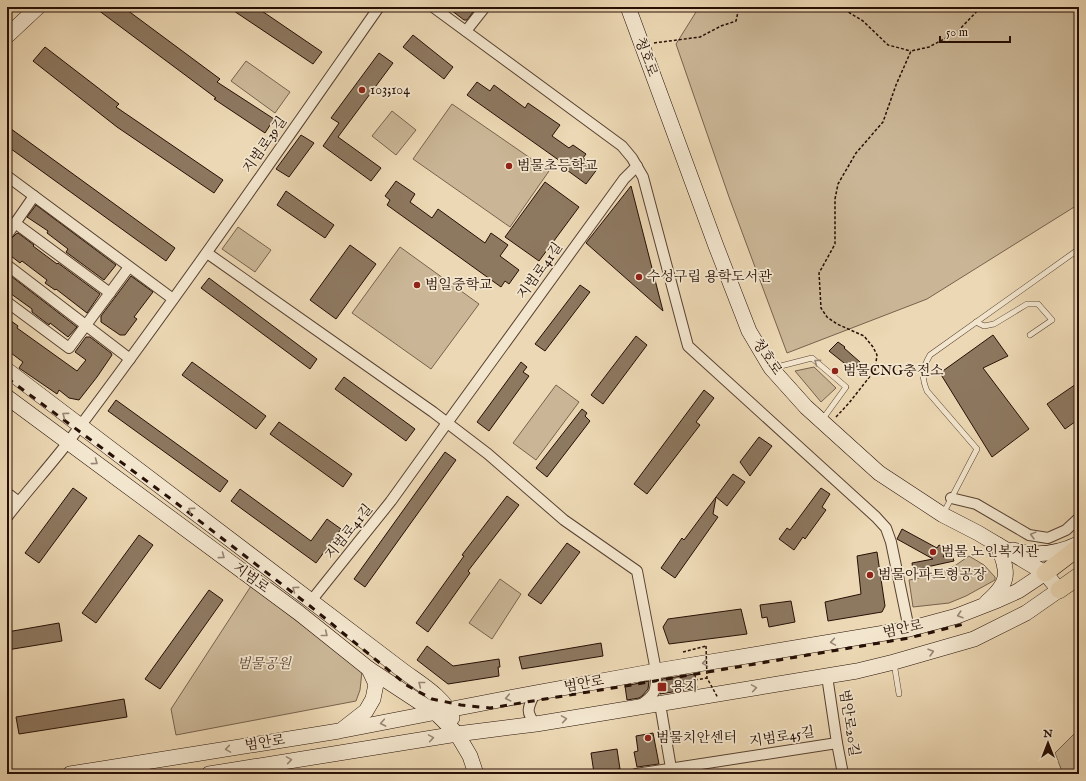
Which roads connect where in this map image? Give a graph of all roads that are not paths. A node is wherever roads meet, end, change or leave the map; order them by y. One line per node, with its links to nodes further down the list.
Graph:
1 (38, 7): 7 (main road)
2 (379, 7): 14 (street, 지범로39길)
3 (433, 7): 6 (street)
4 (485, 7): 6 (street)
5 (628, 7): 24 (main road, 청호로)
6 (466, 31): 8 (street)
7 (7, 36)
8 (637, 166): 27 (street, 지범로41길); 45 (street)
9 (7, 176): 10 (street)
10 (34, 196): 11 (street); 16 (street)
11 (15, 223): 12 (street); 17 (street)
12 (7, 235)
13 (1079, 249): 20 (lane)
14 (207, 253): 18 (street, 지범로39길); 27 (street)
15 (7, 265): 21 (street)
16 (129, 267): 17 (street); 18 (street)
17 (110, 293): 21 (street)
18 (173, 299): 23 (street, 지범로39길)
19 (7, 302): 21 (street)
20 (976, 322): 22 (lane); 32 (lane)
21 (86, 326): 23 (street)
22 (1030, 335)
23 (130, 359): 29 (street, 지범로39길)
24 (771, 368): 28 (main road, 청호로); 28 (lane, one-way to 24)
25 (7, 370): 29 (main road, one-way to 25)
26 (7, 397): 30 (main road, 지범로)
27 (446, 423): 43 (street, 지범로41길); 48 (street)
28 (824, 423): 34 (main road, 청호로)
29 (80, 426): 30 (street, 지범로39길); 43 (main road, one-way to 29)
30 (68, 442): 33 (street, 지범로39길); 47 (main road, 지범로, one-way to 47)
31 (7, 493): 33 (street)
32 (951, 498): 34 (lane); 36 (street, one-way to 32)
33 (17, 504): 35 (street, 지범로39길)
34 (942, 515): 38 (main road, 청호로)
35 (7, 517)
36 (1079, 518)
37 (1079, 543): 38 (main road)
38 (998, 545): 40 (main road, 청호로); 44 (main road)
39 (1079, 547): 40 (highway, 범안로)
40 (1045, 573): 42 (main road, 청호로); 44 (main road, 범안로)
41 (1079, 576): 42 (highway, 범안로)
42 (1059, 590): 46 (main road, 범안로, one-way to 42)
43 (311, 601): 54 (main road, one-way to 43)
44 (980, 608): 45 (main road, 범안로, one-way to 45)
45 (909, 629): 48 (main road, 범안로, one-way to 48)
46 (894, 662): 49 (main road, 범안로); 51 (lane)
47 (369, 669): 54 (main road, 지범로); 56 (main road)
48 (656, 671): 50 (main road, 범안로); 53 (street)
49 (827, 676): 52 (main road, 범안로, one-way to 49); 58 (street, 범안로20길)
50 (535, 693): 54 (main road, 범안로, one-way to 54); 55 (street)
51 (899, 694)
52 (660, 704): 53 (main road, 범안로); 59 (street)
53 (635, 708): 55 (main road, 범안로, one-way to 53)
54 (443, 712): 56 (main road, 범안로, one-way to 56); 57 (main road)
55 (536, 724): 57 (main road, 범안로)
56 (339, 732): 61 (main road, 범안로, one-way to 61)
57 (456, 734): 60 (main road, 범안로, one-way to 57); 63 (main road)
58 (836, 742): 59 (street, 지범로45길); 65 (street, 범안로20길)
59 (672, 771): 64 (street, 지범로45길)
60 (227, 772): 62 (main road, 범안로)
61 (70, 774)
62 (209, 774)
63 (476, 774)
64 (636, 774)
65 (843, 774)

